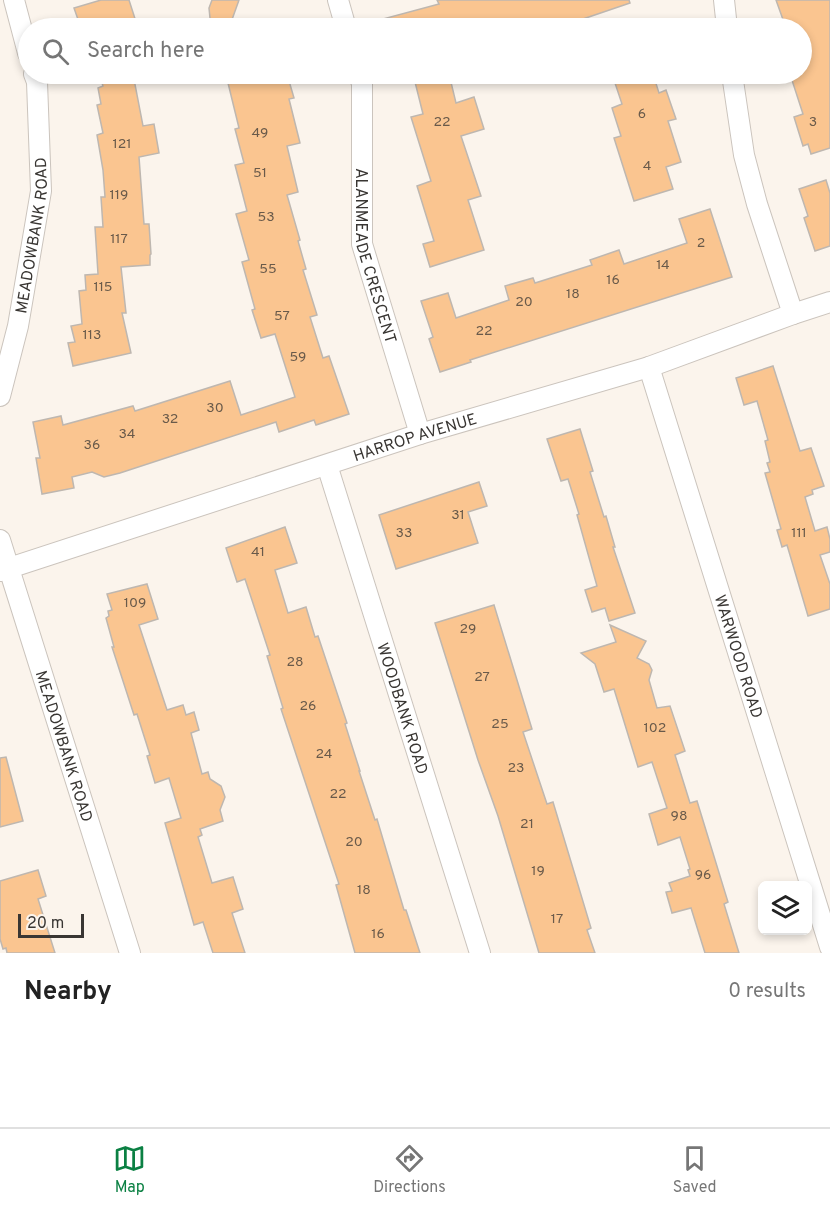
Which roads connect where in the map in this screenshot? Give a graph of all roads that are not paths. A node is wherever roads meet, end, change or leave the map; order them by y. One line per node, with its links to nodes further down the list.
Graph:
1 (14, 0): 4 (street)
2 (338, 0): 5 (street)
3 (724, 0): 6 (street)
4 (19, 18)
5 (343, 18)
6 (726, 18)
7 (37, 84): 12 (street, MEADOWBANK ROAD)
8 (363, 84): 15 (street, ALANMEADE CRESCENT)
9 (733, 84): 11 (street)
10 (830, 302): 11 (street, HARROP AVENUE)
11 (793, 314): 13 (street, HARROP AVENUE)
12 (9, 322): 14 (street, MEADOWBANK ROAD)
13 (649, 367): 15 (street, HARROP AVENUE); 19 (street, WARWOOD ROAD)
14 (0, 396)
15 (420, 434): 16 (street, HARROP AVENUE)
16 (327, 465): 18 (street, HARROP AVENUE); 21 (street, WOODBANK ROAD)
17 (0, 540): 18 (street, MEADOWBANK ROAD)
18 (5, 570): 20 (street, MEADOWBANK ROAD)
19 (830, 946)
20 (130, 953)
21 (480, 953)

